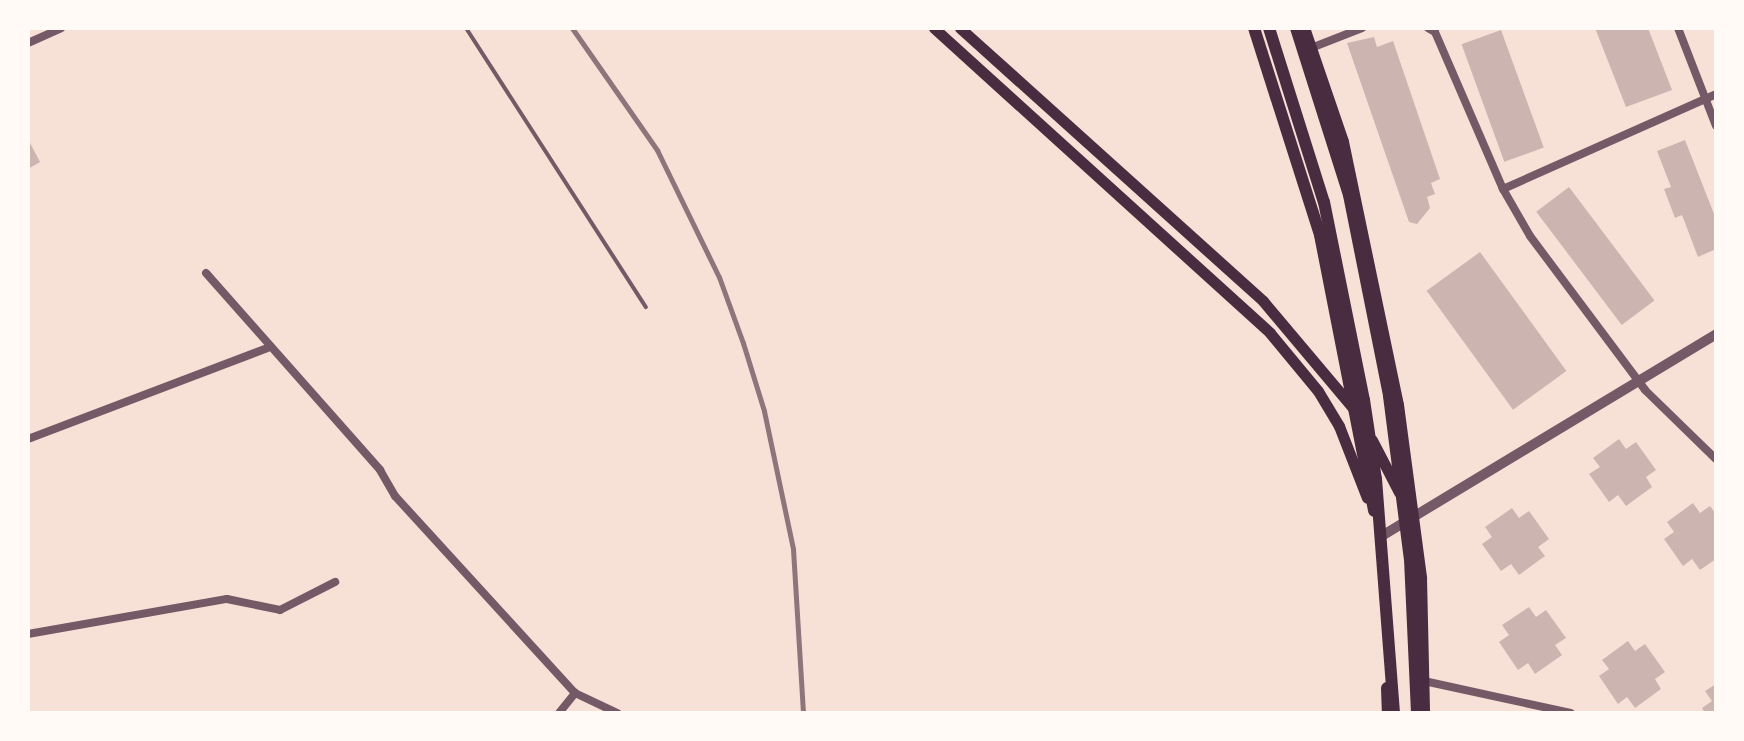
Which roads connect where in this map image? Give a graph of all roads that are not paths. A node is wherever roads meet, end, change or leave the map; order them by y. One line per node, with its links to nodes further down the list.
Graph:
1 (61, 28): 13 (street)
2 (466, 28): 20 (lane)
3 (934, 28): 12 (main road)
4 (961, 28): 12 (street); 24 (main road)
5 (1254, 28): 24 (main road)
6 (1269, 28): 32 (main road)
7 (1296, 28): 31 (main road)
8 (1304, 28): 14 (main road)
9 (1362, 28): 14 (street)
10 (1428, 28): 18 (street)
11 (1678, 28): 16 (street)
12 (949, 42): 28 (main road)
13 (28, 43)
14 (1311, 48): 27 (main road)
15 (1716, 94): 16 (street)
16 (1706, 99): 17 (street); 18 (street)
17 (1716, 126)
18 (1503, 189): 23 (street)
19 (206, 273): 22 (street)
20 (646, 307)
21 (1716, 334): 23 (street)
22 (270, 347): 25 (street); 34 (street)
23 (1637, 379): 26 (street); 27 (street)
24 (1354, 409): 27 (main road); 28 (main road)
25 (28, 439)
26 (1716, 459)
27 (1414, 521): 28 (street); 33 (main road)
28 (1380, 537): 37 (main road)
29 (335, 582): 30 (street)
30 (28, 634)
31 (1417, 654): 39 (main road); 40 (main road)
32 (1392, 658): 37 (main road); 38 (main road)
33 (1424, 681): 40 (main road); 41 (street)
34 (575, 693): 35 (street); 36 (street)
35 (559, 713)
36 (617, 713)
37 (1388, 713)
38 (1394, 713)
39 (1417, 713)
40 (1426, 713)
41 (1571, 713)

